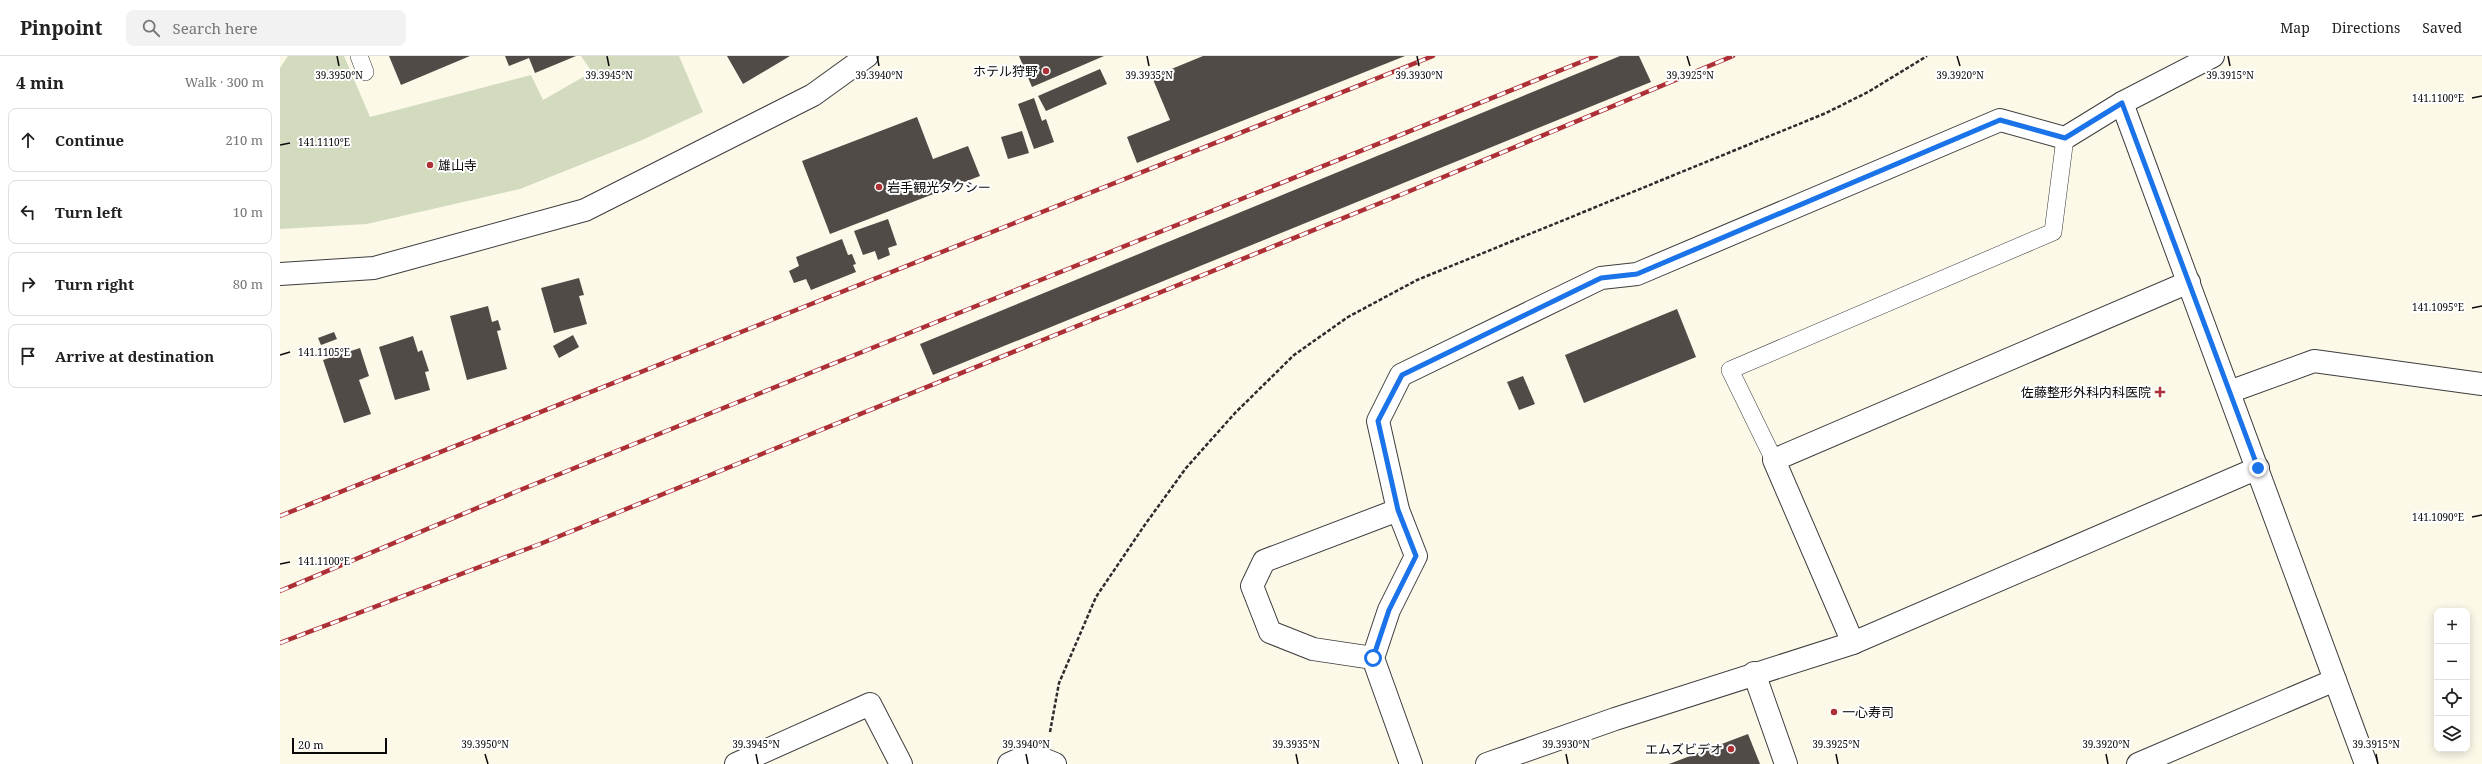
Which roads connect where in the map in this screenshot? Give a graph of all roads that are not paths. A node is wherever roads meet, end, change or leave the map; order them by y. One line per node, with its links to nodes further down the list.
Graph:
1 (359, 56): 4 (lane)
2 (867, 56): 7 (street)
3 (2213, 56): 5 (street)
4 (365, 72)
5 (2122, 103): 6 (street); 8 (street)
6 (2065, 138): 11 (lane); 13 (street)
7 (280, 274)
8 (2189, 282): 10 (street); 11 (street)
9 (2482, 384): 10 (street)
10 (2229, 392): 12 (street)
11 (1774, 460): 14 (street)
12 (2258, 468): 14 (street); 17 (street)
13 (1398, 510): 15 (street); 15 (street)
14 (1853, 642): 16 (street)
15 (1373, 658): 22 (street)
16 (1754, 673): 23 (street); 24 (street)
17 (2335, 680): 25 (street); 26 (street)
18 (736, 764): 19 (street)
19 (901, 764)
20 (1009, 764): 21 (street)
21 (1055, 764)
22 (1411, 764)
23 (1487, 764)
24 (1786, 764)
25 (2138, 764)
26 (2366, 764)

